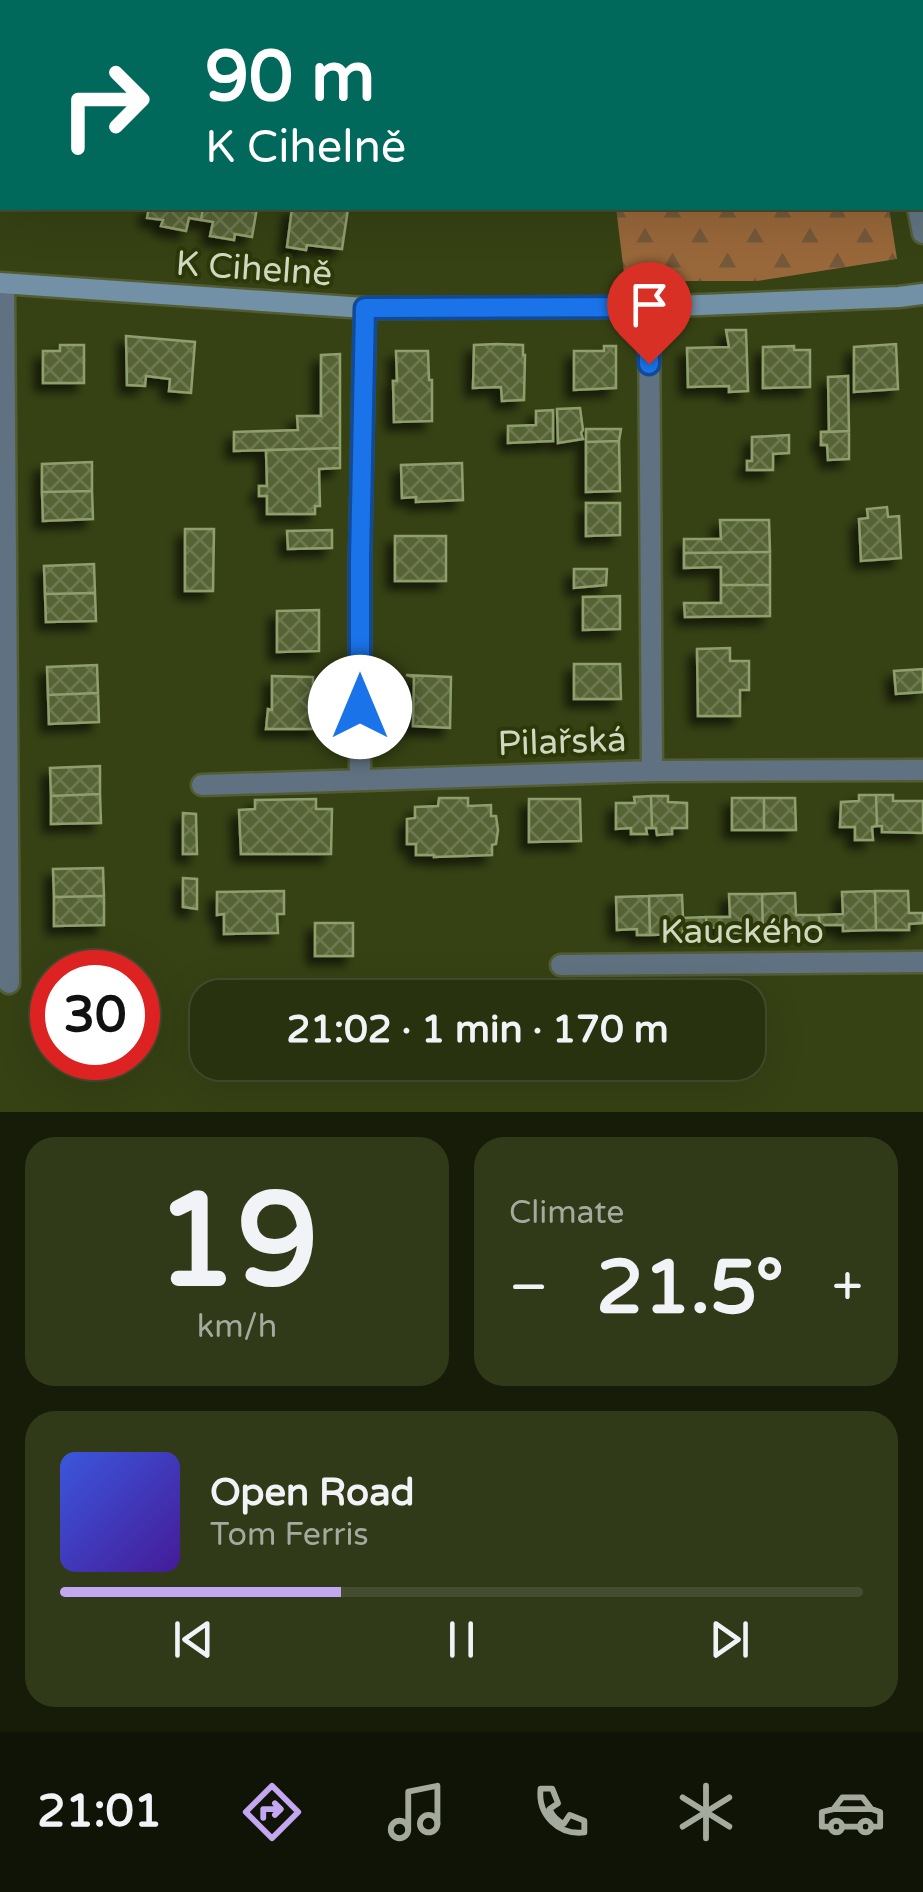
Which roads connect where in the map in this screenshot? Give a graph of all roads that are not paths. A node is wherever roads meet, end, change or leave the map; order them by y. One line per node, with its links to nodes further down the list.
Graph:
1 (2, 284): 4 (street, K Cihelně); 11 (street)
2 (923, 294): 3 (street, K Cihelně)
3 (649, 307): 4 (street, K Cihelně); 6 (street)
4 (365, 308): 7 (street)
5 (923, 770): 6 (street, Pilařská)
6 (652, 771): 7 (street, Pilařská)
7 (360, 780): 8 (street, Pilařská)
8 (202, 785)
9 (923, 962): 10 (street, Kauckého)
10 (561, 965)
11 (9, 983)

